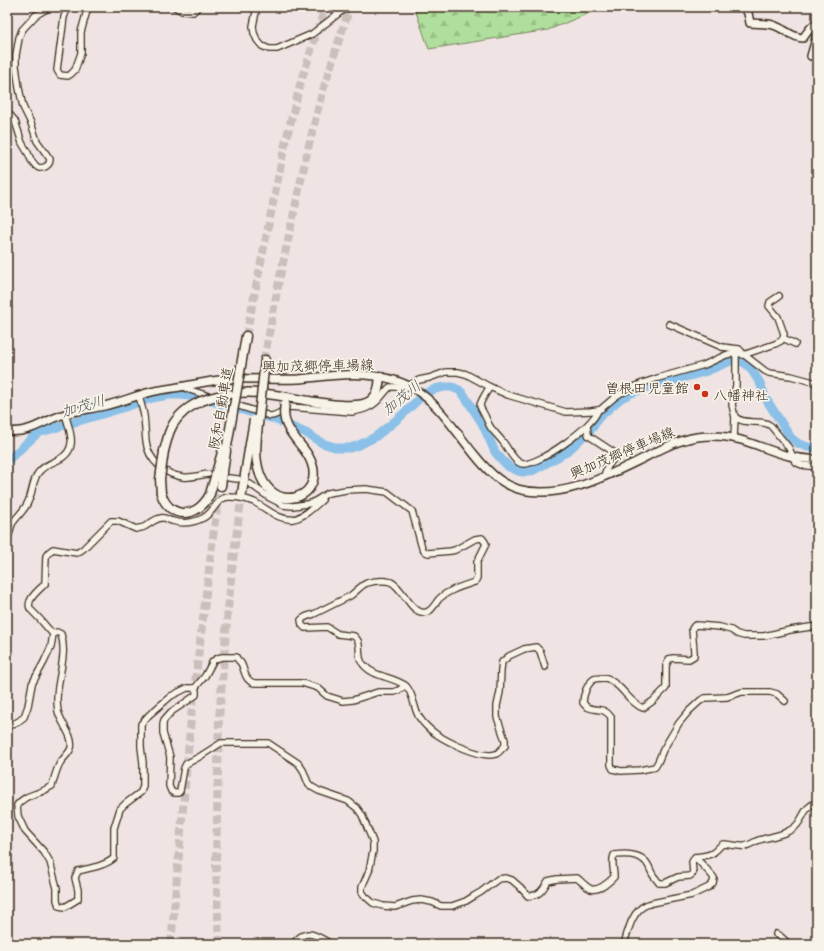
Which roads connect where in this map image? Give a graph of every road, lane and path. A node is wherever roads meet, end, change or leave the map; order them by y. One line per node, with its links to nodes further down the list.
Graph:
1 (50, 7): 12 (street)
2 (68, 7): 3 (street)
3 (88, 7)
4 (175, 7): 5 (street)
5 (198, 7)
6 (257, 7): 7 (street)
7 (349, 7)
8 (744, 7): 9 (main road)
9 (817, 23)
10 (817, 35): 11 (main road)
11 (817, 54)
12 (7, 113)
13 (779, 296): 16 (street)
14 (669, 324): 18 (street)
15 (246, 336): 33 (highway, 阪和自動車道, bridge)
16 (783, 338): 17 (street); 18 (street)
17 (795, 344)
18 (740, 354): 21 (street); 27 (street); 29 (street)
19 (265, 360): 34 (highway, bridge)
20 (380, 376): 22 (main road, 興加茂郷停車場線); 23 (main road, 興加茂郷停車場線); 26 (highway)
21 (817, 383)
22 (409, 385): 23 (street); 24 (street); 39 (main road, 興加茂郷停車場線)
23 (182, 386): 25 (main road, 興加茂郷停車場線)
24 (490, 387): 27 (street); 30 (street)
25 (139, 396): 28 (main road, 興加茂郷停車場線); 38 (street)
26 (289, 397): 33 (highway, bridge); 34 (highway, bridge)
27 (598, 410): 30 (street)
28 (65, 414): 31 (main road, 興加茂郷停車場線); 46 (street)
29 (735, 417): 32 (street); 35 (street)
30 (587, 426): 39 (street)
31 (7, 431)
32 (734, 438): 35 (main road, 興加茂郷停車場線); 39 (main road, 興加茂郷停車場線)
33 (225, 445): 43 (highway, 阪和自動車道)
34 (252, 451): 45 (highway)
35 (793, 457): 36 (main road, 興加茂郷停車場線); 37 (street)
36 (817, 459)
37 (817, 467)
38 (208, 474)
39 (605, 476)
40 (229, 478): 41 (street)
41 (238, 479)
42 (250, 484): 44 (street)
43 (221, 486)
44 (331, 492): 48 (street); 50 (street)
45 (242, 493)
46 (7, 542)
47 (817, 626): 52 (street)
48 (52, 634): 51 (street); 53 (street)
49 (545, 667): 50 (street)
50 (406, 686): 51 (street)
51 (195, 688): 55 (street)
52 (785, 701)
53 (7, 727)
54 (817, 802): 55 (street)
55 (695, 857): 59 (street)
56 (776, 934): 60 (street)
57 (293, 944): 58 (street)
58 (331, 944)
59 (624, 944)
60 (789, 944)

